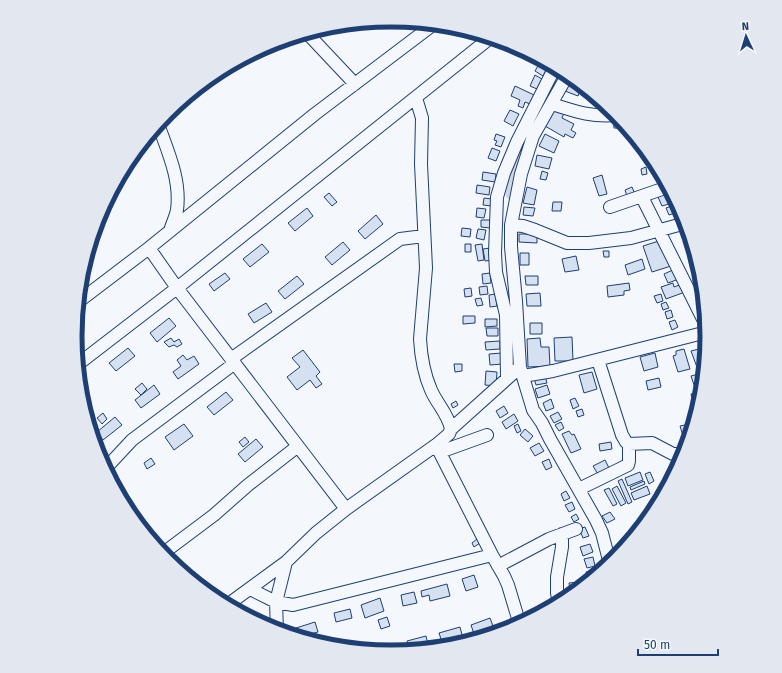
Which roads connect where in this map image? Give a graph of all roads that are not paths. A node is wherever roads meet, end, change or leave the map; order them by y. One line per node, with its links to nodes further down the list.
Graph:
1 (427, 30): 6 (street)
2 (312, 38): 6 (street)
3 (485, 42): 7 (street)
4 (552, 72): 21 (street)
5 (565, 80): 8 (street)
6 (355, 84): 16 (street)
7 (416, 98): 18 (street); 22 (street)
8 (552, 104): 9 (street); 14 (street)
9 (607, 116)
10 (160, 130): 16 (street)
11 (663, 189): 12 (street)
12 (642, 197): 13 (street); 17 (street)
13 (610, 207)
14 (511, 225): 17 (street); 20 (street)
15 (680, 225): 17 (street)
16 (170, 230): 19 (street)
17 (660, 231): 24 (street)
18 (424, 236): 28 (street); 31 (street)
19 (149, 248): 22 (street); 23 (street)
20 (508, 253): 21 (street); 29 (street)
21 (496, 264): 30 (street)
22 (177, 288): 27 (street); 28 (street)
23 (84, 298)
24 (700, 314)
25 (700, 334): 26 (street)
26 (598, 360): 29 (street); 33 (street)
27 (82, 361)
28 (233, 361): 34 (street); 37 (street)
29 (522, 372): 30 (street); 38 (street)
30 (508, 377): 31 (street)
31 (451, 429): 35 (street)
32 (486, 435): 35 (street)
33 (629, 444): 36 (street); 38 (street)
34 (298, 446): 39 (street); 42 (street)
35 (438, 448): 39 (street); 43 (street)
36 (677, 454)
37 (109, 464)
38 (579, 489): 44 (street)
39 (346, 510): 45 (street)
40 (576, 529): 41 (street)
41 (562, 534): 46 (street); 48 (street)
42 (167, 550)
43 (492, 555): 46 (street); 50 (street)
44 (608, 557)
45 (286, 562): 47 (street); 50 (street)
46 (498, 566): 51 (street)
47 (250, 588): 49 (street); 50 (street)
48 (558, 597)
49 (231, 602)
50 (276, 602): 52 (street)
51 (518, 618)
52 (276, 623)

